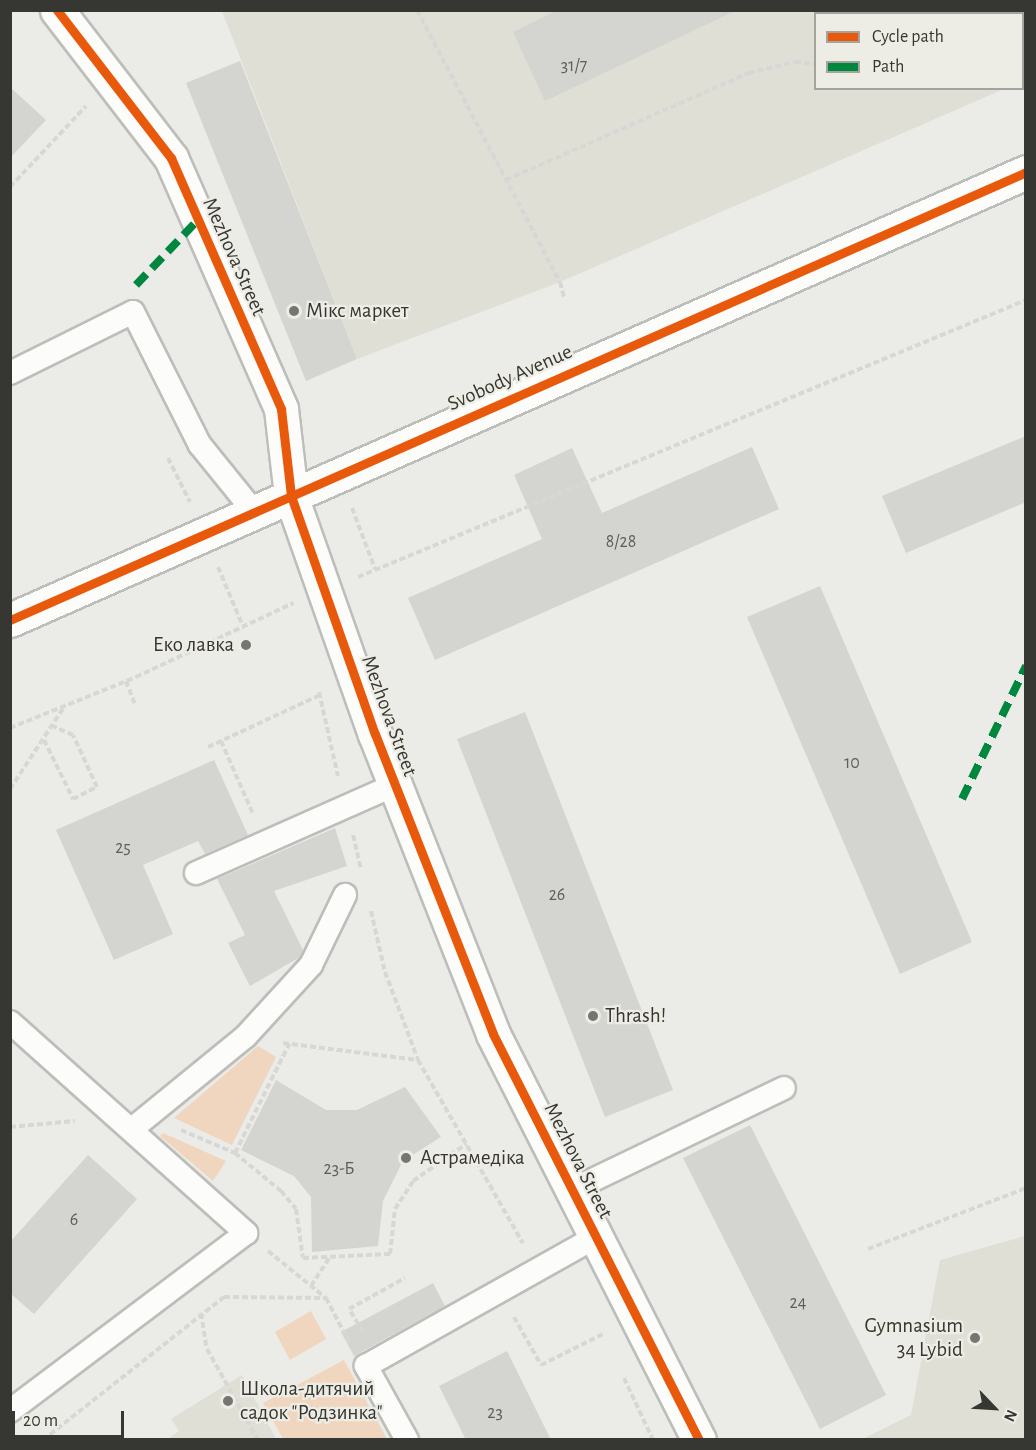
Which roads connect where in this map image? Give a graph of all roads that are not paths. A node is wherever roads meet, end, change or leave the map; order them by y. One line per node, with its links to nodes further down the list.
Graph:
1 (57, 10): 4 (street, Mezhova Street)
2 (1026, 172): 4 (street, Svobody Avenue)
3 (10, 373): 5 (lane)
4 (291, 496): 5 (street, Svobody Avenue); 7 (street, Mezhova Street)
5 (255, 513): 6 (street, Svobody Avenue)
6 (10, 620)
7 (395, 784): 8 (lane); 13 (street, Mezhova Street)
8 (196, 873)
9 (345, 895): 12 (lane)
10 (10, 1022): 12 (lane)
11 (784, 1088): 13 (lane)
12 (132, 1129): 15 (lane)
13 (572, 1190): 14 (street, Mezhova Street)
14 (596, 1237): 16 (lane); 17 (street, Mezhova Street)
15 (10, 1411)
16 (407, 1440)
17 (699, 1440)

